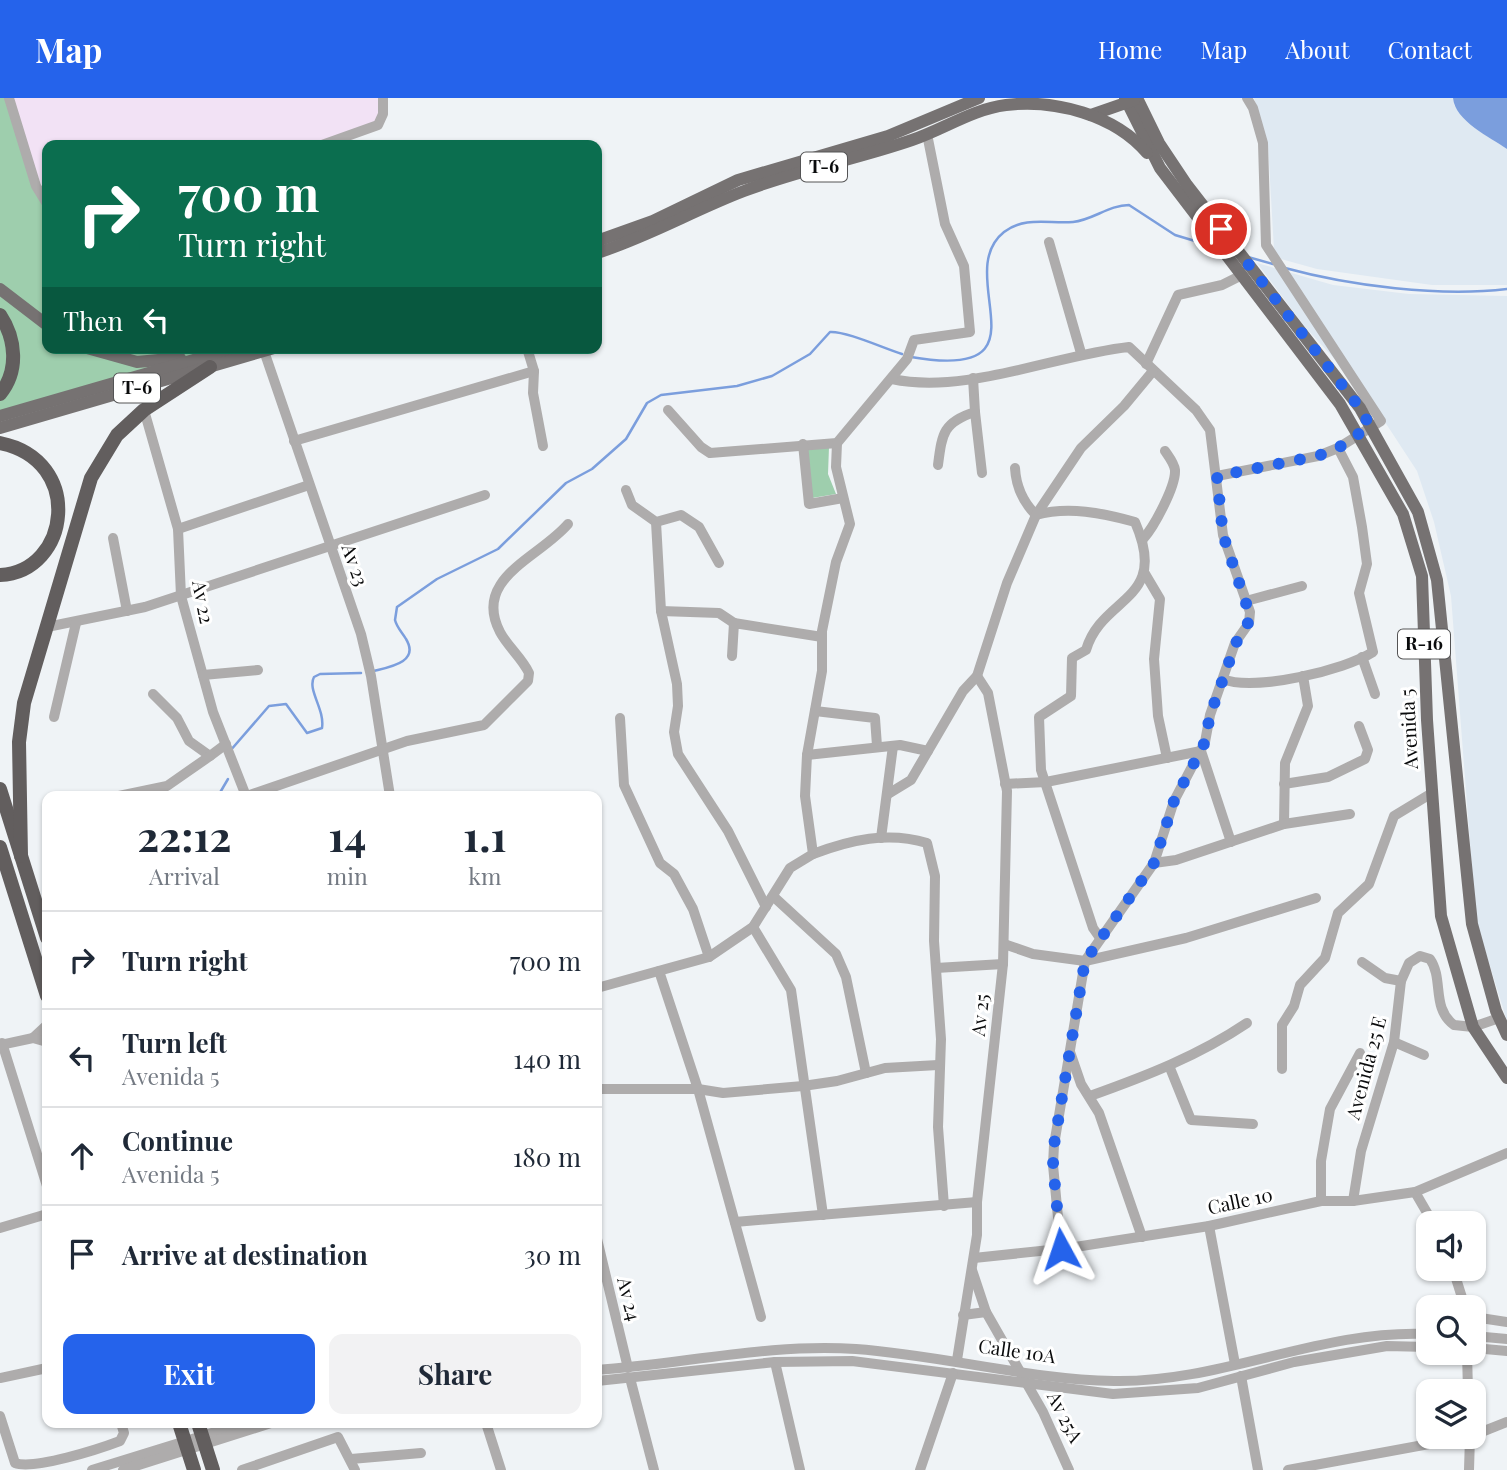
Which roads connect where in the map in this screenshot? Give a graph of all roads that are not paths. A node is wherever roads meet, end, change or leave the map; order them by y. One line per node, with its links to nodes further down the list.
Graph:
1 (9, 98): 11 (street)
2 (383, 98): 9 (street)
3 (979, 98): 12 (main road, T-6)
4 (1247, 98): 36 (street)
5 (1131, 100): 7 (main road); 10 (main road, Avenida 5 / R-16); 15 (main road, Avenida 5 / R-16)
6 (1052, 102): 7 (main road, T-6); 8 (main road, T-6)
7 (1091, 115): 10 (main road)
8 (926, 134): 14 (main road, T-6); 30 (street)
9 (336, 140)
10 (1160, 168): 15 (main road, Avenida 5 / R-16)
11 (42, 196)
12 (602, 239)
13 (1049, 242): 20 (street)
14 (602, 251)
15 (1231, 251): 16 (main road, Avenida 5 / R-16); 36 (main road, Avenida 5 / R-16)
16 (1242, 275): 27 (street); 38 (main road, Avenida 5 / R-16)
17 (0, 289): 19 (main road)
18 (0, 315): 31 (highway)
19 (42, 321)
20 (1081, 353): 27 (street); 29 (street)
21 (108, 354): 26 (main road)
22 (224, 354): 26 (main road, T-6)
23 (249, 354): 26 (main road, T-6)
24 (270, 354): 39 (street, Av 23)
25 (529, 354): 28 (street)
26 (209, 362): 32 (highway); 35 (main road, T-6); 37 (main road, T-6)
27 (1150, 368): 49 (street); 54 (street)
28 (534, 371): 39 (street); 43 (street)
29 (973, 378): 30 (street); 34 (street)
30 (892, 379): 41 (street)
31 (0, 394)
32 (144, 410): 57 (street, Av 22); 71 (highway)
33 (668, 410): 42 (street)
34 (975, 412): 46 (street); 48 (street)
35 (0, 416)
36 (1370, 426): 38 (street); 129 (main road, Avenida 5 / R-16)
37 (0, 428)
38 (1358, 434): 44 (street); 103 (main road, Avenida 5 / R-16)
39 (294, 441): 50 (street, Av 23)
40 (0, 443): 63 (highway)
41 (837, 443): 42 (street); 53 (street)
42 (803, 444): 53 (street)
43 (543, 446)
44 (1338, 448): 49 (street); 74 (street)
45 (1165, 451): 59 (street)
46 (938, 465)
47 (1015, 468): 54 (street)
48 (982, 473)
49 (1217, 476): 66 (street)
50 (309, 485): 57 (street); 60 (street, Av 23)
51 (626, 490): 55 (street)
52 (485, 495): 60 (street)
53 (843, 498): 72 (street)
54 (1036, 515): 59 (street); 77 (street)
55 (656, 522): 61 (street); 68 (street)
56 (568, 524): 89 (street)
57 (178, 529): 65 (street, Av 22)
58 (113, 538): 67 (street)
59 (1143, 539): 62 (street)
60 (331, 547): 65 (street); 89 (street, Av 23)
61 (719, 563)
62 (1143, 572): 94 (street); 95 (street)
63 (0, 575)
64 (1302, 586): 66 (street)
65 (181, 596): 67 (street); 76 (street, Av 22)
66 (1246, 601): 79 (street)
67 (127, 611): 69 (street)
68 (661, 611): 70 (street); 115 (street)
69 (76, 623): 71 (street); 83 (street)
70 (734, 623): 72 (street); 73 (street)
71 (47, 626): 111 (highway)
72 (822, 637): 82 (street)
73 (732, 656)
74 (1362, 657): 78 (street); 81 (street)
75 (258, 670): 76 (street)
76 (203, 675): 86 (street, Av 22)
77 (977, 676): 90 (street); 96 (street, Av 25)
78 (1303, 676): 79 (street); 97 (street)
79 (1223, 679): 91 (street)
80 (153, 694): 92 (street)
81 (1375, 694)
82 (815, 711): 88 (street); 93 (street)
83 (54, 717)
84 (620, 718): 120 (street)
85 (1359, 726): 97 (street)
86 (226, 744): 92 (street); 100 (street, Av 22)
87 (893, 746): 88 (street); 90 (street); 104 (street)
88 (877, 747): 93 (street)
89 (383, 749): 101 (street); 102 (street, Av 23)
90 (928, 751): 104 (street)
91 (1201, 751): 94 (street); 108 (street); 112 (street)
92 (210, 755): 99 (street)
93 (807, 755): 110 (street)
94 (1167, 758): 95 (street)
95 (1046, 782): 96 (street); 118 (street)
96 (1005, 784): 119 (street, Av 25)
97 (1284, 784): 106 (street)
98 (0, 789): 111 (highway)
99 (143, 791)
100 (245, 791)
101 (261, 791)
102 (389, 791)
103 (1432, 793): 131 (main road, Avenida 5 / R-16); 143 (street)
104 (888, 794): 107 (street)
105 (1350, 814): 106 (street)
106 (1284, 824): 108 (street)
107 (881, 838): 110 (street); 124 (street)
108 (1231, 842): 112 (street)
109 (0, 847): 126 (highway)
110 (813, 854): 113 (street)
111 (21, 856): 116 (highway)
112 (1154, 863): 118 (street)
113 (774, 897): 115 (street); 144 (street)
114 (1316, 898): 121 (street)
115 (765, 907): 117 (street)
116 (42, 922)
117 (753, 927): 120 (street); 146 (street)
118 (1100, 938): 121 (street)
119 (1003, 944): 121 (street); 123 (street, Av 25)
120 (709, 957): 125 (street)
121 (1085, 961): 138 (street)
122 (1362, 962): 127 (street)
123 (1003, 964): 124 (street); 155 (street, Av 25)
124 (936, 968): 141 (street)
125 (659, 971): 128 (street); 148 (street)
126 (42, 980)
127 (1401, 981): 131 (street); 136 (street, Avenida 25 E)
128 (602, 987)
129 (1499, 1018): 131 (street); 133 (main road, Avenida 5 / R-16)
130 (1247, 1023): 142 (street)
131 (1473, 1027): 145 (main road, Avenida 5 / R-16)
132 (42, 1030): 134 (street)
133 (1507, 1035)
134 (33, 1038): 135 (street); 137 (street)
135 (42, 1041)
136 (1394, 1042): 140 (street); 154 (street, Avenida 25 E)
137 (1, 1044): 152 (street)
138 (1070, 1052): 149 (street); 165 (street)
139 (1360, 1053): 156 (street)
140 (1424, 1055)
141 (938, 1065): 144 (street); 157 (street)
142 (1170, 1068): 149 (street); 150 (street)
143 (1282, 1069)
144 (866, 1073): 146 (street)
145 (1507, 1078)
146 (803, 1086): 148 (street); 160 (street)
147 (602, 1089): 148 (street)
148 (698, 1089): 161 (street)
149 (1090, 1096): 164 (street)
150 (1253, 1124)
151 (1507, 1153): 153 (street, Calle 10)
152 (42, 1171)
153 (1415, 1192): 154 (street, Calle 10); 158 (street)
154 (1353, 1201): 156 (street, Calle 10)
155 (977, 1202): 157 (street); 167 (street, Av 25)
156 (1321, 1202): 162 (street, Calle 10)
157 (943, 1206): 160 (street)
158 (1426, 1211)
159 (42, 1215): 163 (street)
160 (823, 1215): 161 (street)
161 (735, 1222): 170 (street)
162 (1209, 1226): 164 (street, Calle 10); 181 (street)
163 (0, 1228)
164 (1142, 1237): 165 (street, Calle 10)
165 (1061, 1249): 167 (street, Calle 10)
166 (602, 1260): 185 (street, Av 24)
167 (973, 1264): 168 (street, Av 25A); 169 (street, Av 25)
168 (986, 1312): 169 (street); 184 (street, Av 25A)
169 (963, 1315): 179 (street, Av 25)
170 (761, 1317)
171 (1486, 1319): 172 (street)
172 (1507, 1322)
173 (1416, 1333): 181 (street, Calle 10A)
174 (1486, 1337): 175 (street)
175 (1507, 1339)
176 (1416, 1347): 187 (street, Calle 10A)
177 (1486, 1349): 178 (street)
178 (1507, 1351)
179 (957, 1360): 184 (street, Calle 10A); 185 (street, Calle 10A)
180 (775, 1362): 185 (street, Calle 10A); 186 (street, Calle 10A); 213 (street)
181 (1236, 1364): 184 (street, Calle 10A)
182 (42, 1369): 188 (street)
183 (602, 1370): 185 (street, Calle 10A)
184 (1021, 1371): 190 (street, Av 25A)
185 (629, 1373): 189 (street, Calle 10A); 212 (street, Av 24)
186 (953, 1373): 190 (street, Calle 10A); 214 (street)
187 (1241, 1376): 190 (street, Calle 10A); 216 (street)
188 (0, 1378)
189 (602, 1380)
190 (1028, 1384): 215 (street, Av 25A)
191 (0, 1416): 193 (street)
192 (1507, 1422): 199 (street)
193 (122, 1428)
194 (181, 1428): 208 (highway)
195 (200, 1428): 209 (highway)
196 (237, 1428): 200 (street)
197 (247, 1428): 200 (street)
198 (488, 1428): 211 (street)
199 (1486, 1430)
200 (233, 1431): 204 (street)
201 (1416, 1446): 217 (street)
202 (1470, 1449): 218 (street)
203 (421, 1453): 205 (street)
204 (162, 1454): 206 (street); 207 (street)
205 (353, 1465): 210 (street)
206 (92, 1470)
207 (122, 1470)
208 (194, 1470)
209 (213, 1470)
210 (242, 1470)
211 (502, 1470)
212 (654, 1470)
213 (800, 1470)
214 (920, 1470)
215 (1069, 1470)
216 (1258, 1470)
217 (1288, 1470)
218 (1469, 1470)

